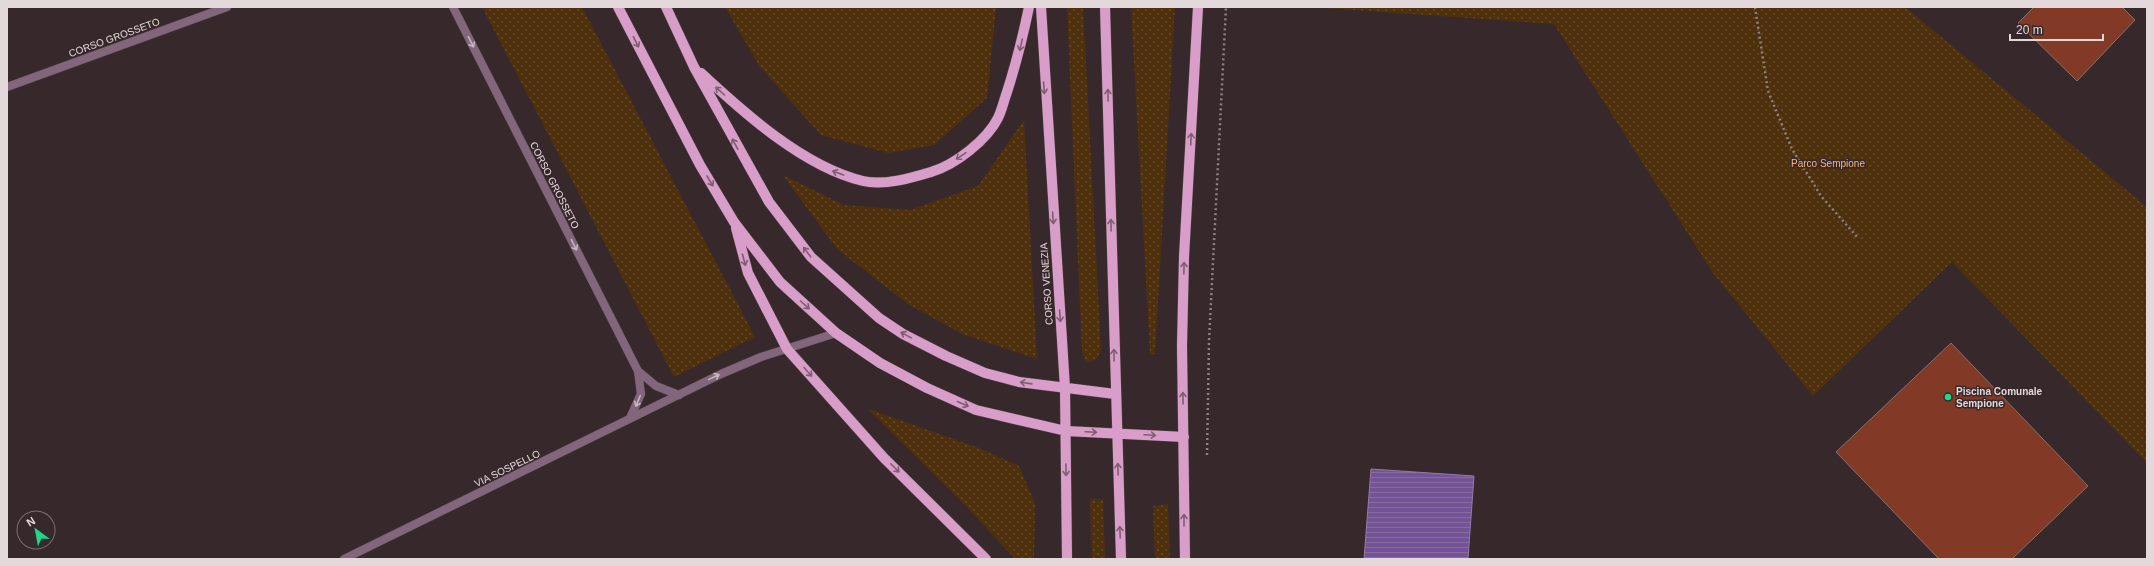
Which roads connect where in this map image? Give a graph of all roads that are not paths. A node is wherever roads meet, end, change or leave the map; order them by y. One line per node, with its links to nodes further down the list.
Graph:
1 (227, 7): 10 (street, CORSO GROSSETO)
2 (453, 7): 14 (street, CORSO GROSSETO, one-way to 14)
3 (618, 7): 11 (main road, one-way to 11)
4 (666, 7): 9 (main road)
5 (1029, 7): 9 (main road, one-way to 9)
6 (1040, 7): 15 (main road, CORSO VENEZIA, one-way to 15)
7 (1105, 7): 16 (main road, one-way to 7)
8 (1198, 7): 21 (main road, one-way to 8)
9 (694, 67): 15 (main road, one-way to 9)
10 (7, 86)
11 (734, 222): 12 (main road, one-way to 12); 13 (main road, one-way to 13)
12 (836, 333): 13 (street, VIA SOSPELLO); 19 (main road, one-way to 19)
13 (787, 349): 17 (street, VIA SOSPELLO, one-way to 13); 23 (main road, one-way to 23)
14 (638, 372): 17 (street, CORSO GROSSETO); 18 (street, CORSO GROSSETO, one-way to 18)
15 (1065, 388): 16 (main road); 19 (main road, CORSO VENEZIA)
16 (1115, 394): 20 (main road)
17 (679, 395): 18 (street, VIA SOSPELLO)
18 (630, 418): 22 (street, VIA SOSPELLO)
19 (1066, 431): 20 (main road, one-way to 20); 24 (main road, CORSO VENEZIA, one-way to 24)
20 (1116, 434): 21 (main road, one-way to 21); 25 (main road, one-way to 20)
21 (1184, 437): 26 (main road, one-way to 21)
22 (344, 559)
23 (986, 559)
24 (1067, 559)
25 (1121, 559)
26 (1185, 559)

